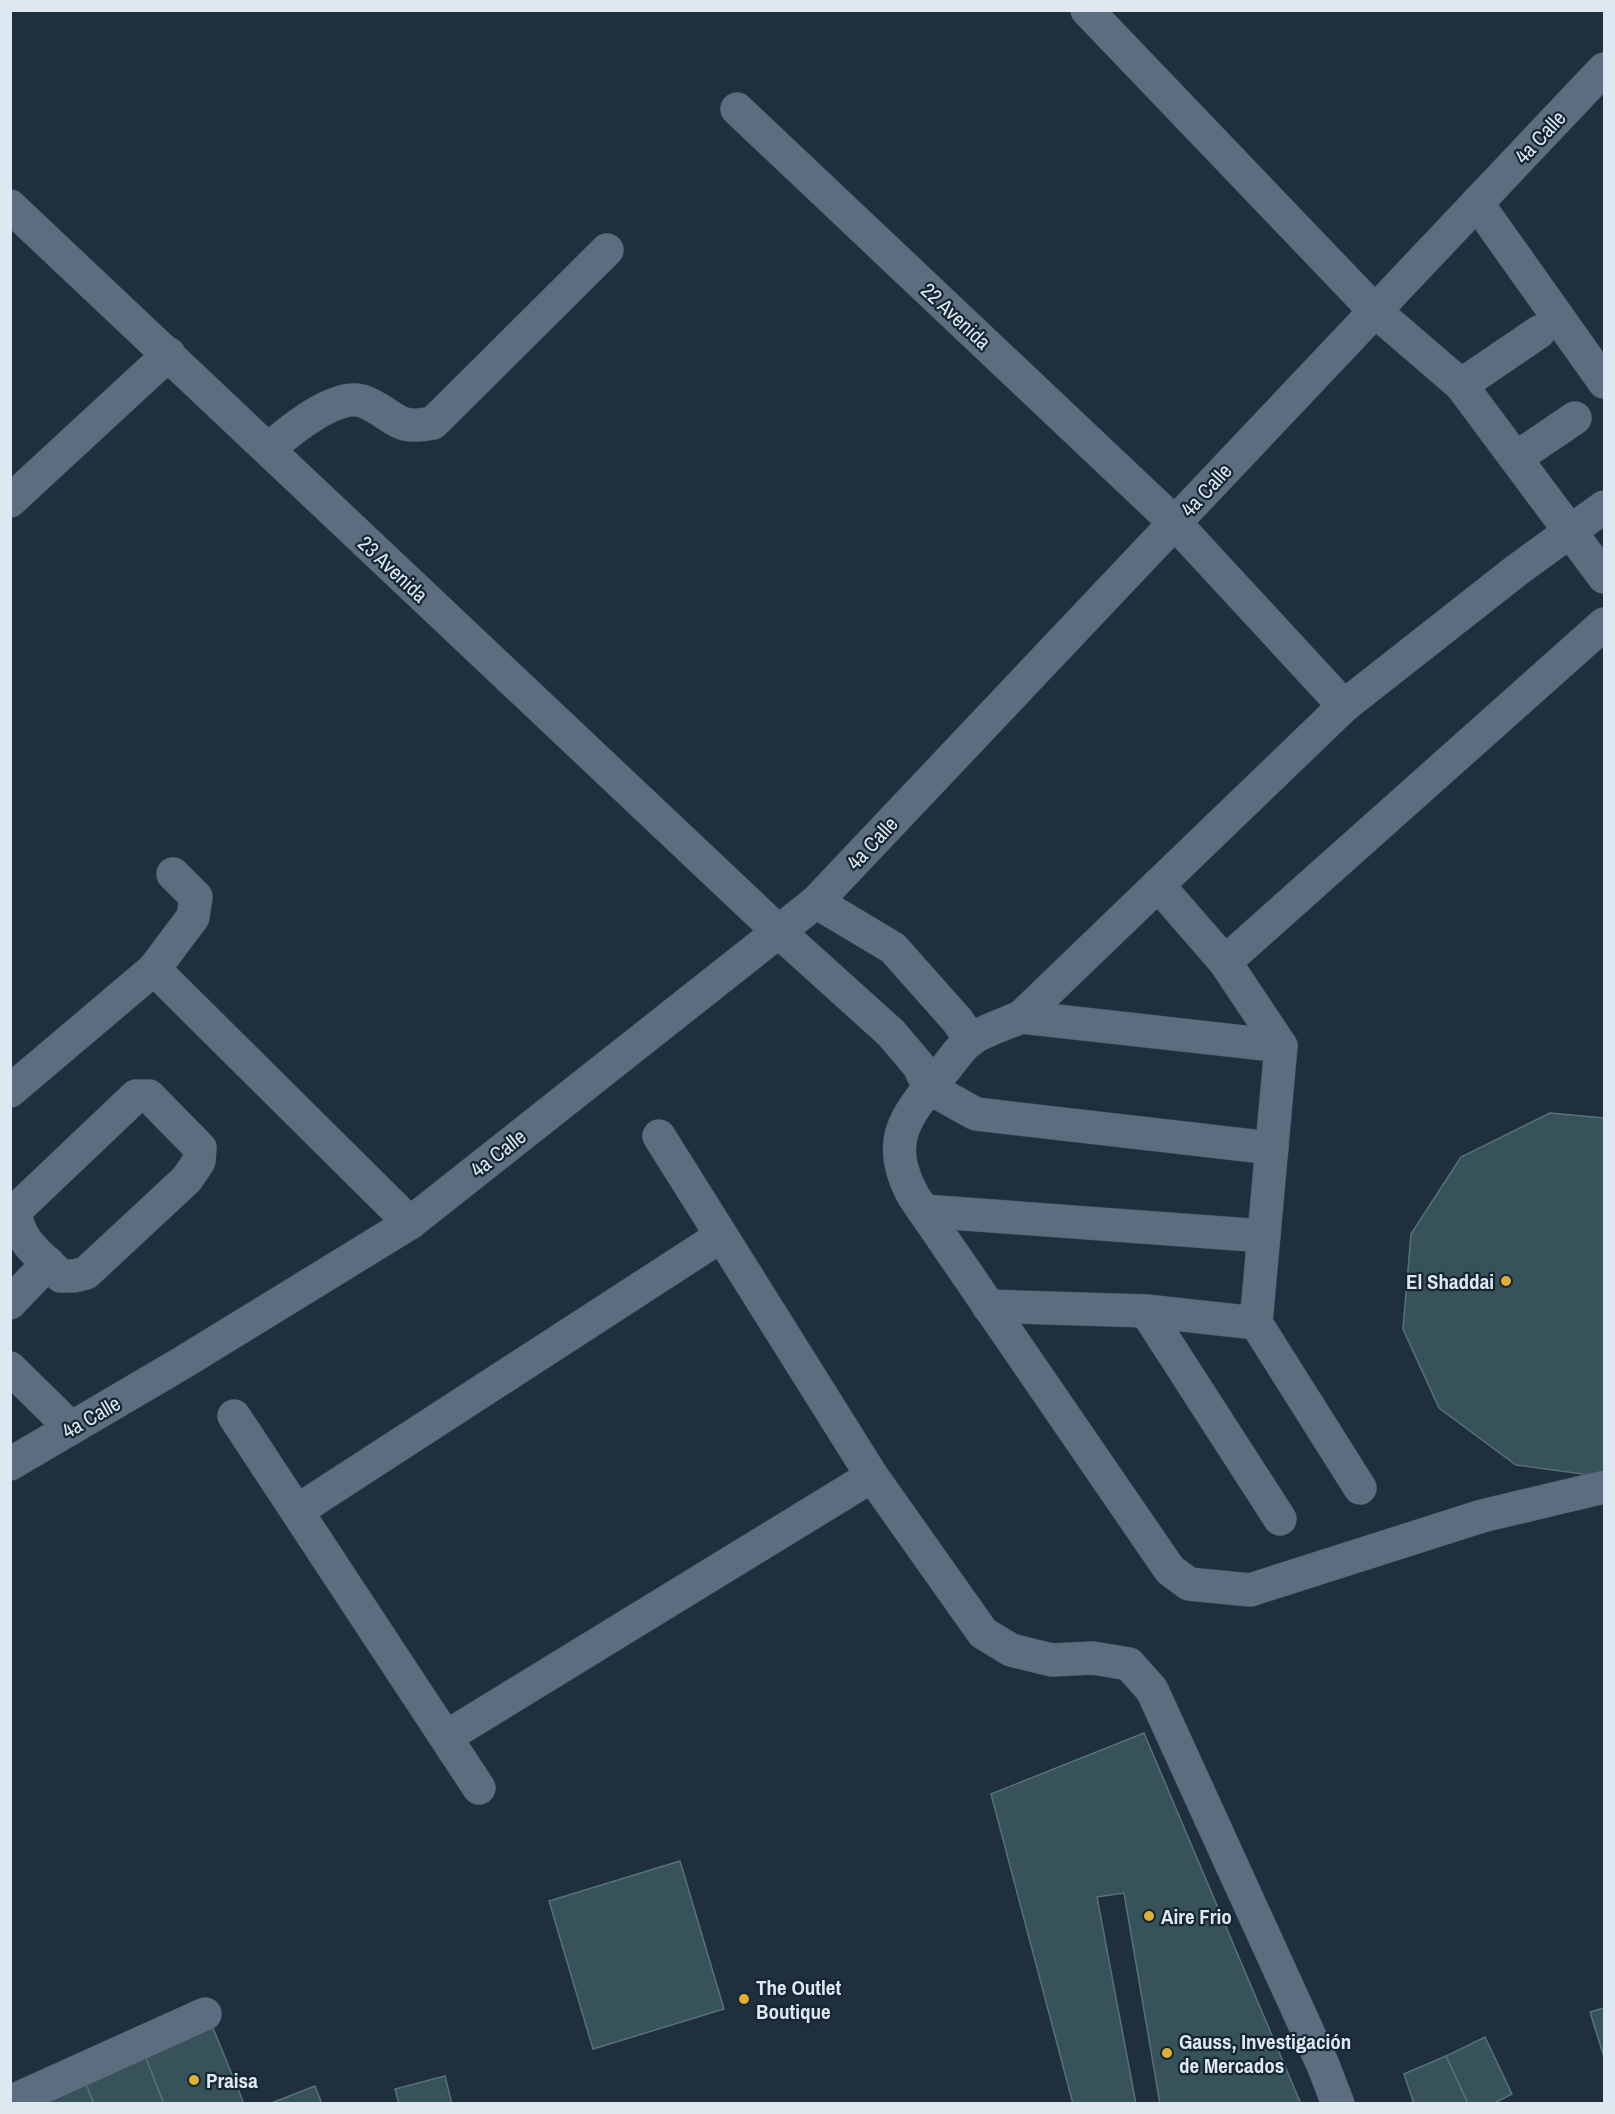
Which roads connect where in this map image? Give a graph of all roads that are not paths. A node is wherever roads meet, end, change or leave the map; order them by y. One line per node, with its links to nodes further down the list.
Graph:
1 (1087, 10): 7 (street)
2 (1605, 69): 4 (street, 4a Calle)
3 (738, 109): 17 (street, 22 Avenida)
4 (1477, 203): 7 (street, 4a Calle); 10 (street)
5 (16, 222): 9 (street, 23 Avenida)
6 (607, 250): 13 (street)
7 (1375, 311): 11 (street); 17 (street, 4a Calle)
8 (1539, 332): 11 (street)
9 (169, 354): 13 (street, 23 Avenida); 15 (street)
10 (1605, 382)
11 (1461, 385): 14 (street)
12 (1575, 418): 14 (street)
13 (269, 449): 25 (street, 23 Avenida)
14 (1516, 458): 18 (street)
15 (10, 501)
16 (1605, 507): 18 (street)
17 (1175, 523): 21 (street, 22 Avenida); 24 (street, 4a Calle)
18 (1570, 531): 19 (street); 21 (street)
19 (1605, 577)
20 (1605, 624): 26 (street)
21 (1344, 706): 23 (street)
22 (173, 874): 27 (street)
23 (1158, 885): 26 (street); 28 (street)
24 (816, 902): 25 (street, 4a Calle); 29 (street)
25 (778, 931): 31 (street, 23 Avenida); 36 (street, 4a Calle)
26 (1225, 962): 30 (street)
27 (154, 969): 32 (street); 36 (street)
28 (1021, 1017): 29 (street); 30 (street)
29 (971, 1040): 31 (street)
30 (1281, 1046): 34 (street)
31 (929, 1088): 34 (street); 35 (street)
32 (10, 1091)
33 (659, 1136): 37 (street)
34 (1272, 1148): 38 (street)
35 (924, 1211): 38 (street); 41 (street)
36 (410, 1223): 46 (street, 4a Calle)
37 (721, 1236): 48 (street); 51 (street)
38 (1263, 1236): 43 (street)
39 (48, 1263): 39 (street); 40 (street)
40 (10, 1303)
41 (988, 1306): 42 (street); 49 (street)
42 (1146, 1311): 43 (street); 52 (street)
43 (1256, 1323): 50 (street)
44 (10, 1368): 46 (street)
45 (234, 1416): 51 (street)
46 (71, 1428): 47 (street, 4a Calle)
47 (10, 1464)
48 (872, 1476): 53 (street); 57 (street)
49 (1605, 1487)
50 (1360, 1488)
51 (297, 1511): 53 (street)
52 (1280, 1519)
53 (446, 1737): 54 (street)
54 (479, 1788)
55 (205, 2014): 56 (street)
56 (10, 2102)
57 (1338, 2103)

